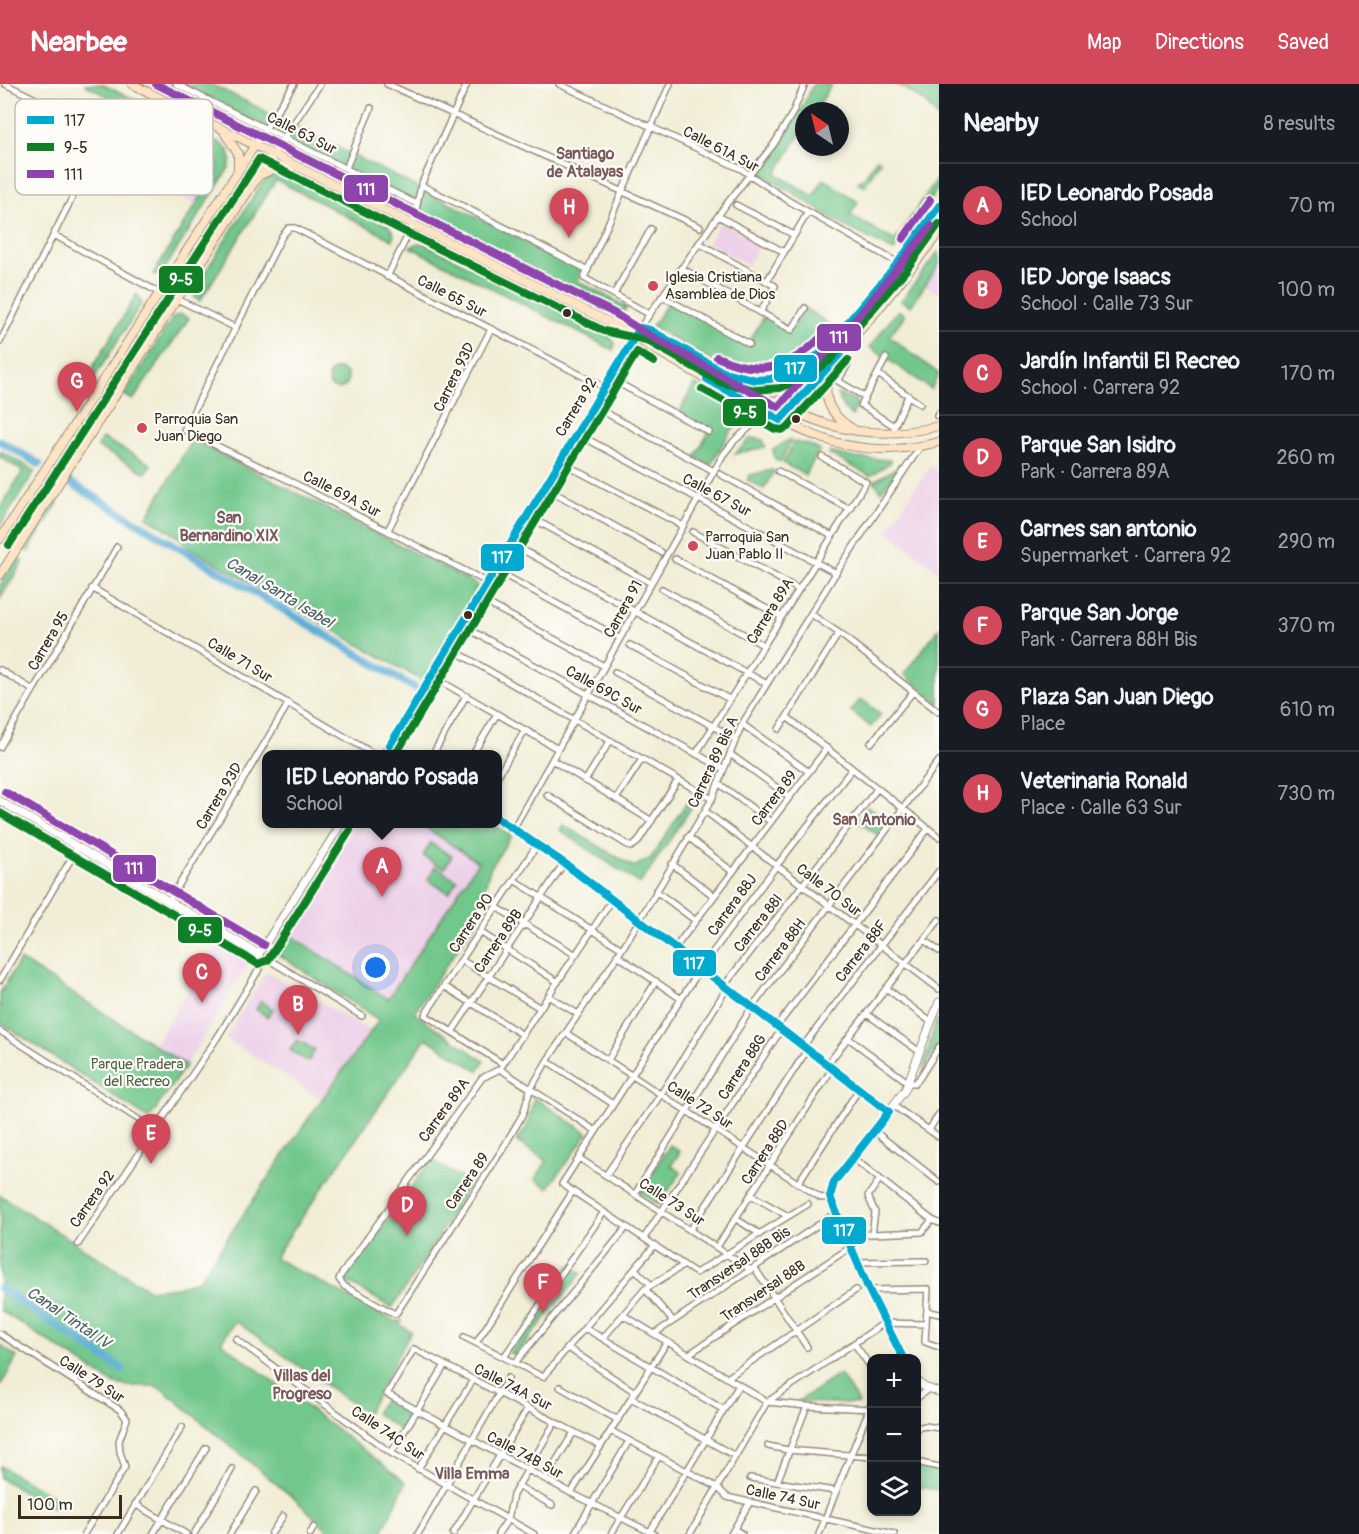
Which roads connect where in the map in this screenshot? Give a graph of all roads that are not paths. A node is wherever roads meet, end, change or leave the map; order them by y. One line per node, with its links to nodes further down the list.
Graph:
1 (5, 84): 11 (street)
2 (132, 84): 12 (main road)
3 (176, 84): 13 (street, Calle 63 Sur)
4 (294, 84): 20 (street)
5 (320, 84): 21 (street)
6 (387, 84): 16 (street)
7 (467, 84): 16 (street)
8 (558, 84): 18 (street, Calle 61A Sur)
9 (670, 84): 18 (street)
10 (805, 84): 27 (street, Carrera 92)
11 (36, 99)
12 (162, 99)
13 (207, 99)
14 (213, 102): 20 (street, Calle 63 Sur)
15 (371, 108): 25 (street)
16 (453, 116): 29 (street); 30 (street)
17 (213, 124): 19 (main road)
18 (651, 127): 27 (street, Calle 61A Sur); 30 (street)
19 (220, 128): 22 (main road); 26 (main road)
20 (266, 128): 21 (street, Calle 63 Sur); 22 (street)
21 (285, 137): 23 (street); 25 (street, Calle 63 Sur)
22 (255, 145): 23 (main road); 26 (main road)
23 (273, 154): 24 (main road); 28 (main road)
24 (296, 165): 28 (main road); 37 (main road)
25 (346, 168): 32 (street, Calle 63 Sur)
26 (237, 172): 50 (main road)
27 (750, 174): 35 (street, Calle 61A Sur); 36 (street, Carrera 92)
28 (254, 182): 53 (main road)
29 (421, 185): 32 (street); 47 (street)
30 (622, 193): 38 (street); 47 (street)
31 (74, 195): 41 (street)
32 (417, 204): 37 (street)
33 (736, 205): 42 (street)
34 (939, 206): 45 (main road)
35 (808, 212): 42 (street); 45 (street, Calle 61A Sur)
36 (718, 216): 43 (street, Carrera 92); 44 (street)
37 (413, 225): 48 (street); 57 (main road)
38 (699, 227)
39 (651, 229): 51 (street)
40 (939, 233): 66 (main road)
41 (54, 235): 50 (street); 61 (street)
42 (794, 235): 44 (street)
43 (699, 243): 46 (street, Carrera 92); 49 (street)
44 (784, 252): 49 (street)
45 (898, 263): 65 (main road)
46 (681, 268): 52 (street, Carrera 92); 55 (street)
47 (588, 270): 51 (street)
48 (387, 277): 58 (street, Calle 65 Sur); 60 (street, Calle 65 Sur)
49 (766, 281): 55 (street)
50 (158, 292): 101 (main road)
51 (614, 294): 56 (street)
52 (662, 296): 56 (street, Carrera 92); 64 (street)
53 (177, 299): 58 (street); 109 (main road)
54 (805, 308): 55 (street)
55 (760, 312)
56 (649, 314): 59 (street, Carrera 92)
57 (609, 322): 59 (main road); 62 (main road)
58 (236, 328): 98 (street, Calle 69A Sur)
59 (640, 328): 62 (street, Carrera 92); 69 (main road)
60 (490, 329): 72 (street, Calle 65 Sur); 98 (street, Carrera 93D)
61 (2, 335): 63 (street)
62 (633, 338): 71 (street, Carrera 92); 79 (main road)
63 (0, 342)
64 (749, 344)
65 (822, 353): 69 (main road); 75 (main road)
66 (840, 354): 78 (main road); 84 (main road)
67 (886, 358): 70 (street)
68 (848, 364): 74 (street)
69 (723, 372): 75 (main road)
70 (878, 374): 73 (street); 74 (street)
71 (609, 378): 72 (street, Carrera 92); 83 (street)
72 (604, 387): 77 (street, Carrera 92)
73 (908, 396): 76 (street); 82 (street)
74 (865, 397): 82 (street)
75 (776, 402): 78 (main road); 79 (main road)
76 (920, 404)
77 (593, 406): 90 (street); 93 (street, Carrera 92)
78 (790, 409): 80 (main road); 84 (main road)
79 (767, 412): 80 (main road); 94 (street, Carrera 91)
80 (780, 420): 87 (main road)
81 (939, 426): 82 (main road)
82 (894, 430): 84 (main road)
83 (709, 432)
84 (859, 432)
85 (587, 439): 94 (street, Calle 67 Sur)
86 (939, 442): 87 (main road)
87 (920, 447): 108 (street, Carrera 89 Bis A)
88 (822, 457): 95 (street, Carrera 89A)
89 (570, 467): 97 (street)
90 (711, 470)
91 (778, 471): 95 (street)
92 (720, 474): 100 (street)
93 (544, 487): 104 (street); 107 (street, Carrera 92)
94 (698, 498): 97 (street, Carrera 91); 106 (street, Calle 67 Sur)
95 (850, 508): 100 (street, Carrera 89A)
96 (539, 522): 111 (street)
97 (683, 526): 111 (street, Carrera 91)
98 (388, 530): 110 (street, Calle 69A Sur)
99 (693, 532): 114 (street)
100 (832, 536): 106 (street, Carrera 89A)
101 (0, 539)
102 (117, 547): 112 (street, Carrera 95)
103 (523, 550): 116 (street)
104 (661, 552)
105 (675, 559): 118 (street)
106 (815, 562): 108 (street, Calle 67 Sur); 114 (street, Carrera 89A)
107 (495, 570): 110 (street, Carrera 92); 121 (street)
108 (836, 573): 117 (street, Carrera 89 Bis A)
109 (0, 575)
110 (488, 582): 148 (street, Carrera 92)
111 (651, 583): 116 (street, Carrera 91)
112 (92, 588): 131 (street, Carrera 95); 136 (street, Calle 71 Sur)
113 (662, 589): 123 (street)
114 (798, 589): 118 (street, Carrera 89A)
115 (489, 604): 125 (street)
116 (635, 612): 125 (street, Carrera 91); 128 (street)
117 (811, 614): 120 (street); 130 (street, Carrera 89 Bis A)
118 (780, 616): 123 (street, Carrera 89A)
119 (472, 631): 133 (street, Calle 69C Sur)
120 (839, 633): 132 (street); 139 (street)
121 (616, 636)
122 (630, 645): 135 (street)
123 (763, 645): 128 (street, Carrera 89A)
124 (460, 654): 140 (street)
125 (604, 666): 133 (street, Carrera 91)
126 (0, 670): 131 (street)
127 (615, 672): 142 (street)
128 (745, 672): 130 (street); 135 (street, Carrera 89A)
129 (442, 682): 134 (street)
130 (767, 684): 141 (street, Carrera 89 Bis A)
131 (33, 690): 149 (street, Carrera 95)
132 (913, 692): 137 (street); 147 (street)
133 (588, 695): 140 (street, Carrera 91); 157 (street, Calle 69C Sur)
134 (466, 696): 138 (street); 155 (street)
135 (729, 699): 142 (street, Carrera 89A)
136 (288, 704): 152 (street, Calle 71 Sur); 199 (street, Carrera 93D)
137 (939, 712)
138 (497, 714): 144 (street); 156 (street)
139 (787, 717): 143 (street); 150 (street)
140 (574, 721): 146 (street); 151 (street, Carrera 91)
141 (742, 724): 145 (street, Carrera 89 Bis A); 165 (street)
142 (713, 726): 145 (street); 157 (street, Carrera 89A)
143 (779, 729)
144 (525, 730): 151 (street); 164 (street)
145 (736, 739): 158 (street, Carrera 89 Bis A)
146 (610, 741): 159 (street); 167 (street)
147 (871, 742)
148 (390, 744): 153 (street, Carrera 92); 154 (street)
149 (0, 747)
150 (827, 748): 163 (street); 165 (street, Carrera 89)
151 (558, 749): 160 (street, Carrera 91)
152 (367, 750)
153 (386, 750)
154 (399, 750)
155 (436, 750)
156 (475, 750)
157 (696, 754): 162 (street, Calle 69C Sur)
158 (730, 754): 162 (street, Carrera 89 Bis A); 171 (street)
159 (642, 759): 166 (street); 172 (street)
160 (552, 760): 167 (street); 181 (street, Carrera 91)
161 (939, 761): 175 (street, Carrera 88H)
162 (724, 769): 168 (street, Carrera 89 Bis A)
163 (852, 769): 169 (street); 190 (street, Carrera 88J)
164 (502, 770)
165 (808, 772): 171 (street, Carrera 89)
166 (678, 780): 173 (street); 178 (street)
167 (585, 781): 172 (street)
168 (718, 783): 173 (street, Carrera 89 Bis A); 179 (street)
169 (877, 789): 175 (street); 194 (street, Carrera 88I)
170 (547, 795): 178 (street)
171 (790, 797): 179 (street, Carrera 89)
172 (616, 799): 178 (street)
173 (712, 799): 176 (street, Carrera 89 Bis A)
174 (0, 801): 186 (street)
175 (902, 809): 182 (street); 200 (street, Carrera 88H)
176 (705, 811): 183 (street, Carrera 89 Bis A); 187 (street, Calle 70 Sur)
177 (502, 821): 181 (street)
178 (652, 821)
179 (771, 822): 187 (street, Carrera 89)
180 (338, 828): 215 (street)
181 (513, 829): 185 (street)
182 (928, 829): 184 (street); 206 (street, Carrera 88G)
183 (688, 837): 189 (street, Carrera 89 Bis A); 192 (street)
184 (939, 837)
185 (537, 845): 188 (street); 193 (street, Carrera 90)
186 (78, 847): 199 (street); 223 (street)
187 (752, 847): 190 (street, Calle 70 Sur); 192 (street, Carrera 89)
188 (564, 863): 197 (street, Carrera 89B); 198 (street)
189 (672, 864): 195 (street, Carrera 89 Bis A); 196 (street)
190 (777, 865): 194 (street, Calle 70 Sur); 221 (street, Carrera 88J)
191 (939, 871): 210 (street, Carrera 88F)
192 (733, 872): 196 (street, Carrera 89)
193 (514, 880): 197 (street); 201 (street, Carrera 90)
194 (802, 885): 200 (street, Calle 70 Sur); 227 (street, Carrera 88I)
195 (656, 891): 202 (street, Carrera 89 Bis A); 204 (street)
196 (714, 896): 204 (street, Carrera 89)
197 (541, 897): 205 (street, Carrera 89B); 207 (street)
198 (612, 900): 202 (street); 207 (street, Carrera 89A)
199 (169, 901): 215 (street)
200 (829, 905): 206 (street, Calle 70 Sur); 234 (street, Carrera 88H)
201 (496, 907): 205 (street); 208 (street, Carrera 90)
202 (638, 920): 211 (street); 212 (street, Carrera 89 Bis A)
203 (939, 920): 209 (street, Carrera 88D)
204 (696, 921): 211 (street, Carrera 89)
205 (524, 924): 213 (street, Carrera 89B); 216 (street)
206 (855, 924): 210 (street, Calle 70 Sur); 240 (street, Carrera 88G)
207 (592, 930): 212 (street); 216 (street, Carrera 89A)
208 (480, 932): 213 (street); 219 (street, Carrera 90)
209 (924, 940): 214 (street); 220 (street, Carrera 88D)
210 (882, 945): 220 (street, Calle 70 Sur); 247 (street, Carrera 88F)
211 (675, 948): 221 (street)
212 (622, 949): 217 (street, Carrera 89 Bis A)
213 (507, 950): 222 (street, Carrera 89B); 225 (street)
214 (939, 951)
215 (259, 954): 218 (street)
216 (576, 955): 225 (street, Carrera 89A)
217 (618, 955): 224 (street); 236 (street, Carrera 89 Bis A)
218 (266, 958): 238 (street); 262 (street, Carrera 92)
219 (461, 960): 222 (street); 226 (street, Carrera 90)
220 (906, 963): 228 (street, Carrera 88D); 229 (street, Calle 70 Sur)
221 (701, 968): 227 (street); 231 (street, Carrera 88J)
222 (489, 977): 233 (street, Carrera 89B); 235 (street)
223 (0, 980)
224 (656, 981): 231 (street); 249 (street)
225 (558, 982): 230 (street, Carrera 89A)
226 (444, 986): 233 (street); 242 (street, Carrera 90)
227 (726, 987): 234 (street); 257 (street, Carrera 88I)
228 (886, 988): 237 (street, Carrera 88D); 239 (street)
229 (939, 988)
230 (549, 996): 235 (street, Carrera 89A); 236 (street)
231 (681, 999): 253 (street, Carrera 88J)
232 (939, 1002): 239 (street)
233 (471, 1003): 242 (street, Carrera 89B); 244 (street)
234 (752, 1007): 240 (street); 260 (street, Carrera 88H)
235 (540, 1008): 244 (street, Carrera 89A)
236 (578, 1014): 243 (street, Carrera 89 Bis A)
237 (867, 1014): 245 (street, Carrera 88D); 248 (street)
238 (362, 1016)
239 (931, 1022): 248 (street)
240 (779, 1028): 247 (street); 263 (street, Carrera 88G)
241 (0, 1031): 262 (street)
242 (452, 1032): 251 (street)
243 (566, 1032): 249 (street, Calle 72 Sur); 250 (street, Carrera 89 Bis A)
244 (523, 1035): 251 (street, Carrera 89A)
245 (848, 1038): 252 (street, Carrera 88D); 254 (street)
246 (939, 1047): 254 (street)
247 (805, 1048): 252 (street); 268 (street, Carrera 88F)
248 (920, 1052): 254 (street)
249 (608, 1060): 253 (street, Calle 72 Sur)
250 (547, 1061): 256 (street, Carrera 89 Bis A); 258 (street)
251 (501, 1067): 256 (street); 309 (street, Carrera 89A)
252 (830, 1067): 255 (street); 271 (street, Carrera 88D)
253 (632, 1075): 257 (street, Calle 72 Sur); 258 (street, Carrera 88J)
254 (909, 1083): 259 (street)
255 (859, 1089): 259 (street); 275 (street)
256 (530, 1090): 265 (street); 309 (street, Carrera 89)
257 (661, 1094): 260 (street, Calle 72 Sur); 272 (street, Carrera 88I)
258 (613, 1104): 265 (street, Carrera 88J)
259 (891, 1109): 264 (street); 266 (street)
260 (688, 1112): 263 (street, Calle 72 Sur); 277 (street, Carrera 88H)
261 (939, 1114): 264 (street)
262 (155, 1130): 294 (street, Carrera 92)
263 (716, 1130): 268 (street, Calle 72 Sur); 281 (street, Carrera 88G)
264 (929, 1130): 267 (street)
265 (596, 1131): 269 (street, Carrera 88J)
266 (874, 1131): 270 (street); 274 (street)
267 (939, 1137)
268 (744, 1148): 271 (street, Calle 72 Sur); 289 (street, Carrera 88F)
269 (579, 1158): 272 (street, Calle 73 Sur); 276 (street, Carrera 88J)
270 (853, 1158): 273 (street); 279 (street)
271 (770, 1165): 275 (street, Calle 72 Sur); 278 (street, Carrera 88D)
272 (606, 1175): 277 (street, Calle 73 Sur)
273 (880, 1179): 286 (street); 291 (street)
274 (939, 1182)
275 (798, 1183): 279 (street, Calle 72 Sur)
276 (573, 1191): 282 (street); 324 (street)
277 (635, 1194): 281 (street, Calle 73 Sur)
278 (751, 1195): 284 (street); 285 (street, Carrera 88D)
279 (830, 1197): 283 (street)
280 (808, 1204): 284 (street)
281 (662, 1211): 289 (street, Calle 73 Sur); 293 (street, Carrera 88G)
282 (604, 1212): 288 (street); 331 (street)
283 (836, 1213): 292 (street); 302 (street, Transversal 88B Bis)
284 (788, 1216): 290 (street)
285 (735, 1219): 290 (street); 296 (street, Carrera 88D)
286 (932, 1220): 287 (street); 291 (street)
287 (939, 1222)
288 (627, 1227): 293 (street); 333 (street)
289 (690, 1230): 296 (street, Calle 73 Sur)
290 (760, 1234): 298 (street)
291 (872, 1234): 292 (street)
292 (846, 1235): 297 (street)
293 (644, 1238): 295 (street)
294 (78, 1244)
295 (655, 1245): 301 (street); 303 (street)
296 (717, 1247): 298 (street, Calle 73 Sur)
297 (850, 1247): 300 (street); 308 (street, Transversal 88B)
298 (727, 1254): 301 (street); 302 (street, Calle 73 Sur)
299 (926, 1261): 300 (street)
300 (857, 1262): 307 (street)
301 (684, 1265): 304 (street)
302 (753, 1268): 308 (street, Calle 73 Sur); 313 (street, Transversal 88B Bis)
303 (635, 1269): 304 (street); 316 (street)
304 (651, 1286): 305 (street)
305 (645, 1289): 312 (street); 313 (street)
306 (856, 1290): 317 (street)
307 (869, 1290): 310 (street); 314 (street)
308 (774, 1298): 317 (street, Calle 73 Sur); 329 (street, Transversal 88B)
309 (397, 1311)
310 (927, 1311): 311 (street); 315 (street)
311 (939, 1314)
312 (623, 1315): 319 (street); 321 (street)
313 (673, 1321): 319 (street, Transversal 88B Bis)
314 (884, 1323): 315 (street); 325 (street); 330 (street)
315 (926, 1324): 327 (street)
316 (585, 1328): 321 (street); 328 (street)
317 (796, 1331): 326 (street, Calle 73 Sur); 337 (street)
318 (0, 1334): 404 (street, Calle 79 Sur)
319 (654, 1334): 323 (street)
320 (464, 1337): 324 (street)
321 (603, 1338): 335 (street)
322 (236, 1339): 370 (street, Calle 74C Sur)
323 (667, 1341): 329 (street); 335 (street)
324 (476, 1343): 331 (street)
325 (854, 1343): 332 (street); 348 (street)
326 (807, 1347)
327 (939, 1347)
328 (568, 1348): 333 (street); 346 (street)
329 (688, 1354): 337 (street)
330 (900, 1354)
331 (504, 1357): 333 (street)
332 (867, 1361)
333 (515, 1363)
334 (445, 1365): 338 (street, Calle 74A Sur); 344 (street, Calle 74A Sur); 354 (street)
335 (651, 1367): 346 (street); 353 (street)
336 (508, 1378): 345 (street)
337 (727, 1378): 340 (street)
338 (473, 1380): 345 (street, Calle 74A Sur); 357 (street)
339 (921, 1384): 342 (street)
340 (739, 1385): 348 (street); 353 (street)
341 (560, 1387): 355 (street)
342 (928, 1389): 343 (street); 347 (street)
343 (939, 1392)
344 (387, 1394): 354 (street, Calle 74B Sur)
345 (500, 1394): 351 (street, Calle 74A Sur); 364 (street)
346 (633, 1395): 355 (street); 363 (street)
347 (921, 1395)
348 (767, 1402): 349 (street); 374 (street)
349 (807, 1406): 350 (street); 369 (street)
350 (867, 1406)
351 (528, 1408): 356 (street, Calle 74A Sur); 372 (street)
352 (869, 1408): 371 (street)
353 (723, 1410): 363 (street)
354 (417, 1411): 357 (street, Calle 74B Sur); 370 (street)
355 (618, 1420): 361 (street)
356 (555, 1422): 362 (street, Calle 74A Sur); 380 (street)
357 (445, 1425): 364 (street, Calle 74B Sur); 378 (street)
358 (182, 1427): 394 (street)
359 (921, 1427): 360 (street)
360 (939, 1428)
361 (611, 1431): 365 (street, Calle 74 Sur); 366 (street)
362 (574, 1432): 366 (street, Calle 74A Sur); 383 (street)
363 (706, 1439): 374 (street); 381 (street)
364 (472, 1440): 372 (street, Calle 74B Sur); 385 (street)
365 (629, 1441): 373 (street, Calle 74 Sur); 393 (street)
366 (601, 1446): 390 (street)
367 (768, 1446): 369 (street)
368 (206, 1448): 400 (street)
369 (788, 1450): 371 (street); 384 (street)
370 (392, 1453): 378 (street, Calle 74C Sur)
371 (850, 1454): 375 (street); 389 (street)
372 (500, 1455): 380 (street, Calle 74B Sur); 391 (street)
373 (659, 1456): 381 (street, Calle 74 Sur); 397 (street)
374 (735, 1456): 387 (street)
375 (867, 1456)
376 (921, 1463): 377 (street)
377 (939, 1467)
378 (418, 1468): 385 (street, Calle 74C Sur)
379 (232, 1469): 408 (street)
380 (528, 1470): 383 (street, Calle 74B Sur); 386 (street)
381 (687, 1471): 387 (street, Calle 74 Sur); 403 (street)
382 (750, 1478): 384 (street)
383 (545, 1479): 390 (street, Calle 74B Sur)
384 (777, 1482): 389 (street)
385 (447, 1485): 391 (street, Calle 74C Sur); 412 (street)
386 (518, 1486): 395 (street); 398 (street)
387 (717, 1487): 392 (street, Calle 74 Sur); 418 (street)
388 (256, 1491): 409 (street)
389 (835, 1491): 399 (street)
390 (572, 1493): 393 (street, Calle 74B Sur)
391 (473, 1500): 398 (street, Calle 74C Sur); 413 (street)
392 (750, 1502): 399 (street, Calle 74 Sur); 402 (street)
393 (592, 1503): 397 (street, Calle 74B Sur); 416 (street)
394 (135, 1504): 400 (street); 405 (street)
395 (552, 1505)
396 (283, 1516): 410 (street)
397 (621, 1518): 403 (street, Calle 74B Sur); 417 (street)
398 (508, 1519): 414 (street); 415 (street, Calle 74C Sur)
399 (826, 1519): 420 (street); 421 (street, Calle 74 Sur)
400 (162, 1520): 406 (street); 407 (street)
401 (314, 1527): 411 (street)
402 (732, 1531): 419 (street)
403 (651, 1533)
404 (84, 1534)
405 (118, 1534)
406 (153, 1534)
407 (186, 1534)
408 (194, 1534)
409 (230, 1534)
410 (271, 1534)
411 (310, 1534)
412 (418, 1534)
413 (453, 1534)
414 (498, 1534)
415 (534, 1534)
416 (573, 1534)
417 (611, 1534)
418 (690, 1534)
419 (742, 1534)
420 (819, 1534)
421 (894, 1534)

